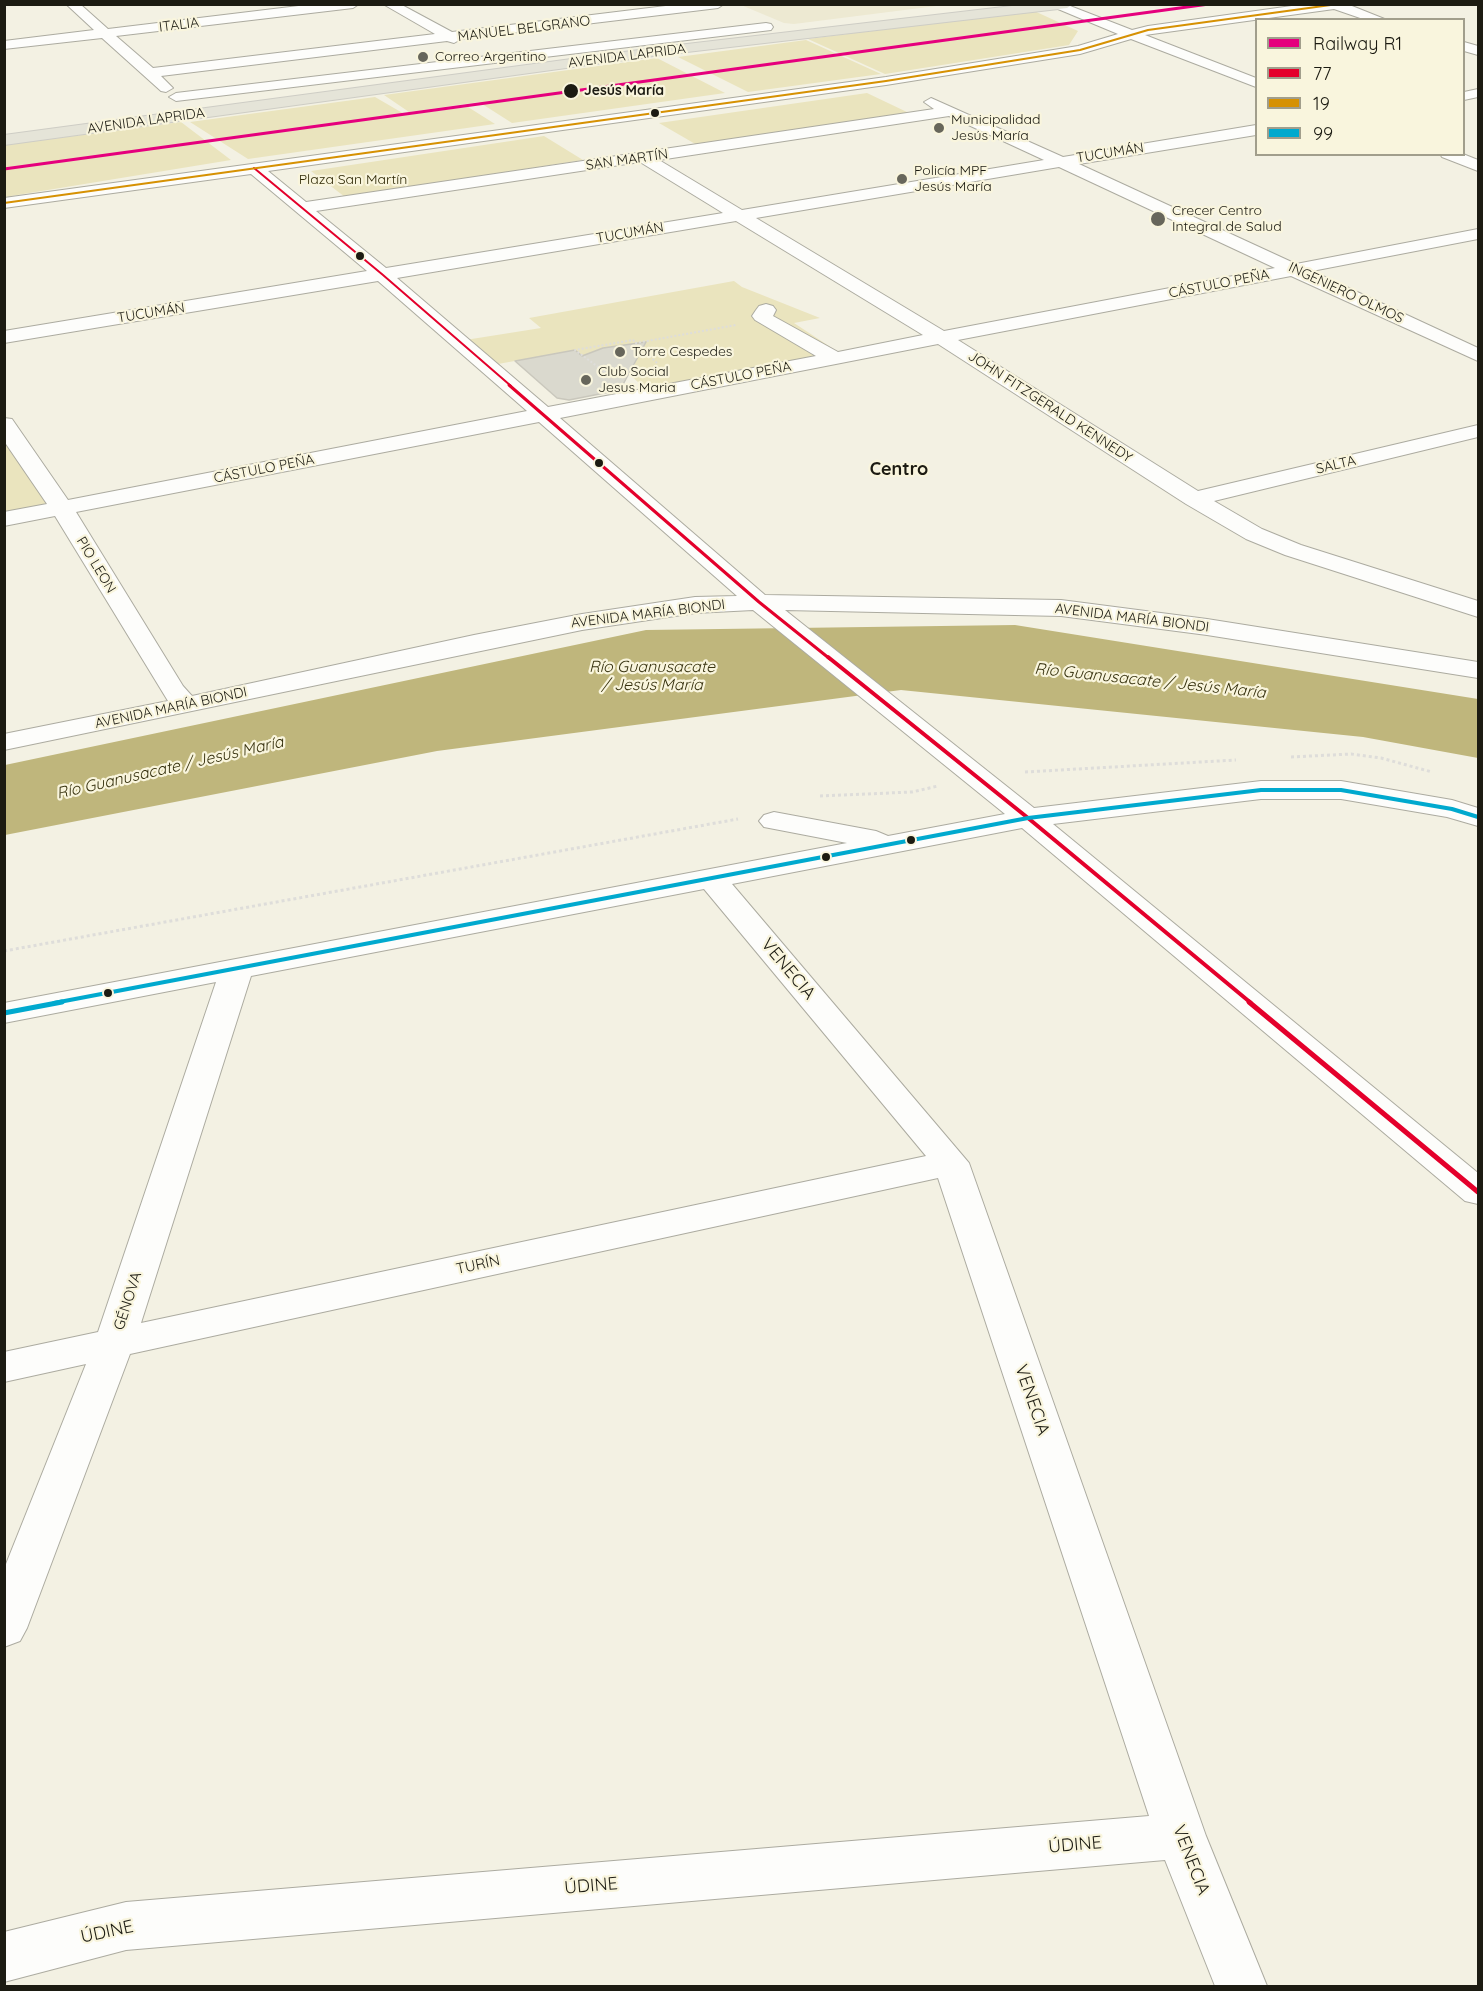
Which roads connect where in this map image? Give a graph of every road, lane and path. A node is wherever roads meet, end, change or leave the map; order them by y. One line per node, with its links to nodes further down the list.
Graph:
1 (72, 4): 12 (street)
2 (353, 4): 12 (street, ITALIA)
3 (389, 4): 14 (street)
4 (981, 4): 11 (main road, AVENIDA LAPRIDA)
5 (1023, 4): 9 (street)
6 (1058, 5): 9 (main road, AVENIDA LAPRIDA); 13 (street)
7 (1337, 5): 10 (street); 13 (street)
8 (726, 8): 11 (street); 14 (street, MANUEL BELGRANO)
9 (1037, 8): 11 (main road, AVENIDA LAPRIDA); 16 (street)
10 (1375, 18)
11 (774, 31): 17 (street); 17 (main road, AVENIDA LAPRIDA)
12 (106, 33): 15 (street, ITALIA); 18 (street)
13 (1129, 35): 16 (street); 20 (street)
14 (452, 38): 17 (street); 18 (street, MANUEL BELGRANO)
15 (4, 45)
16 (1080, 50): 19 (street)
17 (504, 65): 21 (main road, AVENIDA LAPRIDA); 21 (street)
18 (150, 73): 21 (street)
19 (886, 81): 22 (street, INGENIERO OLMOS); 23 (street)
20 (1255, 82)
21 (185, 106): 25 (main road, AVENIDA LAPRIDA); 29 (main road, AVENIDA LAPRIDA)
22 (951, 111): 32 (street, SAN MARTÍN); 36 (street, INGENIERO OLMOS)
23 (618, 119): 24 (street); 26 (street)
24 (557, 127): 28 (street); 38 (street)
25 (4, 130)
26 (638, 130)
27 (1255, 130): 36 (street, TUCUMÁN)
28 (576, 139)
29 (4, 140)
30 (657, 141): 32 (street)
31 (594, 150): 35 (street)
32 (676, 152): 34 (street, SAN MARTÍN)
33 (1453, 156): 37 (street)
34 (643, 157): 35 (street, SAN MARTÍN); 41 (street, JOHN FITZGERALD KENNEDY)
35 (613, 162): 40 (street, SAN MARTÍN)
36 (1060, 162): 41 (street, TUCUMÁN); 43 (street, INGENIERO OLMOS)
37 (1479, 166)
38 (254, 168): 39 (street); 40 (street)
39 (4, 203)
40 (303, 208): 44 (street)
41 (739, 214): 44 (street, TUCUMÁN); 47 (street, JOHN FITZGERALD KENNEDY)
42 (1479, 234): 43 (street, CÁSTULO PEÑA)
43 (1295, 269): 47 (street, CÁSTULO PEÑA); 49 (street, INGENIERO OLMOS)
44 (383, 275): 46 (street, TUCUMÁN); 53 (street)
45 (766, 315): 48 (path); 50 (street)
46 (4, 337)
47 (941, 338): 50 (street, CÁSTULO PEÑA); 56 (street, JOHN FITZGERALD KENNEDY)
48 (636, 342): 51 (path); 52 (path)
49 (1479, 355)
50 (834, 358): 53 (street, CÁSTULO PEÑA)
51 (647, 365)
52 (613, 370)
53 (544, 415): 57 (street, CÁSTULO PEÑA); 60 (street)
54 (4, 424): 57 (street, PIO LEON)
55 (1479, 431): 56 (street, SALTA)
56 (1194, 499): 59 (street, JOHN FITZGERALD KENNEDY)
57 (62, 508): 58 (street, CÁSTULO PEÑA); 62 (street, PIO LEON)
58 (4, 519)
59 (1479, 609)
60 (769, 610): 61 (street, AVENIDA MARÍA BIONDI); 62 (street, AVENIDA MARÍA BIONDI); 65 (street)
61 (1479, 670)
62 (186, 706): 63 (street, AVENIDA MARÍA BIONDI)
63 (4, 742)
64 (1479, 817): 65 (street)
65 (1028, 818): 67 (street); 72 (street)
66 (774, 821): 67 (street)
67 (893, 843): 68 (street)
68 (712, 879): 69 (street); 71 (street, VENECIA)
69 (237, 969): 70 (street); 73 (street, GÉNOVA)
70 (4, 1013)
71 (951, 1163): 73 (street, TURÍN); 76 (street, VENECIA)
72 (1479, 1192)
73 (115, 1342): 74 (street, TURÍN); 75 (street, GÉNOVA)
74 (4, 1367)
75 (4, 1628)
76 (1181, 1836): 77 (street, ÚDINE); 78 (street, VENECIA)
77 (4, 1958)
78 (1240, 1986)

